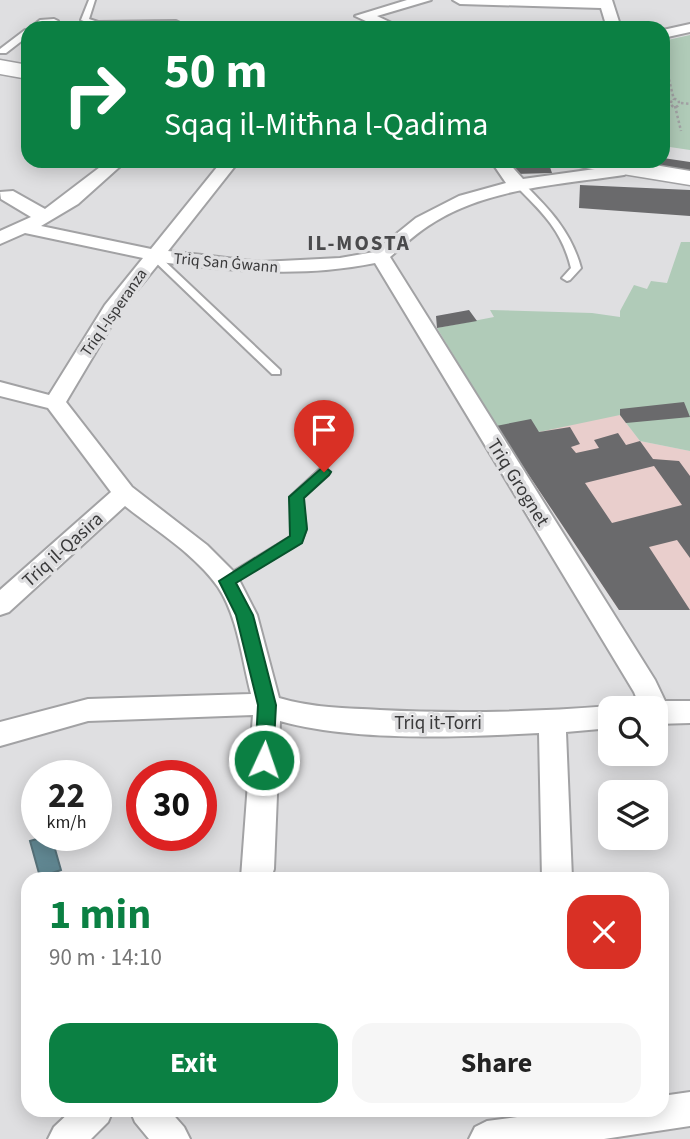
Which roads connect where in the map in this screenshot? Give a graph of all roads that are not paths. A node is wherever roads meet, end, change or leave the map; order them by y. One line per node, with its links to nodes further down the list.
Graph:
1 (92, 0): 8 (lane)
2 (353, 0): 7 (street)
3 (424, 0): 7 (street)
4 (460, 0): 5 (street)
5 (558, 2): 6 (street)
6 (606, 2): 11 (street)
7 (362, 16): 9 (street); 10 (street)
8 (88, 21)
9 (357, 21)
10 (376, 21)
11 (612, 21)
12 (690, 29): 13 (street)
13 (670, 33)
14 (21, 40): 15 (lane)
15 (1, 59): 16 (main road)
16 (21, 69)
17 (110, 168): 25 (street)
18 (225, 168): 28 (street, Triq l-Isperanza)
19 (504, 168): 23 (street)
20 (616, 168): 21 (main road)
21 (624, 170): 22 (main road); 23 (street, Triq San Ġwann)
22 (690, 178)
23 (520, 185): 29 (street, Triq San Ġwann); 30 (lane)
24 (7, 195): 25 (street)
25 (45, 217): 26 (street)
26 (20, 227): 27 (street); 28 (street, Triq San Ġwann)
27 (0, 238)
28 (153, 256): 29 (street, Triq San Ġwann); 31 (lane); 33 (street, Triq l-Isperanza)
29 (380, 256): 38 (street, Triq Grognet)
30 (567, 278)
31 (276, 372)
32 (0, 389): 33 (street)
33 (55, 403): 35 (street)
34 (324, 472): 36 (lane)
35 (124, 493): 36 (street); 37 (street, Triq il-Qasira)
36 (227, 581): 39 (street)
37 (0, 606)
38 (646, 696)
39 (258, 705): 43 (street, Triq it-Torri); 44 (street, Triq it-Torri); 45 (street)
40 (668, 712): 41 (street)
41 (690, 712)
42 (598, 718): 43 (street, Triq it-Torri)
43 (552, 722): 46 (street)
44 (0, 734)
45 (258, 872)
46 (556, 872)
47 (690, 1109): 48 (street)
48 (669, 1112)
49 (89, 1117): 53 (street)
50 (153, 1117): 54 (street)
51 (627, 1117): 52 (street)
52 (564, 1125): 55 (street)
53 (66, 1139)
54 (172, 1139)
55 (487, 1139)

